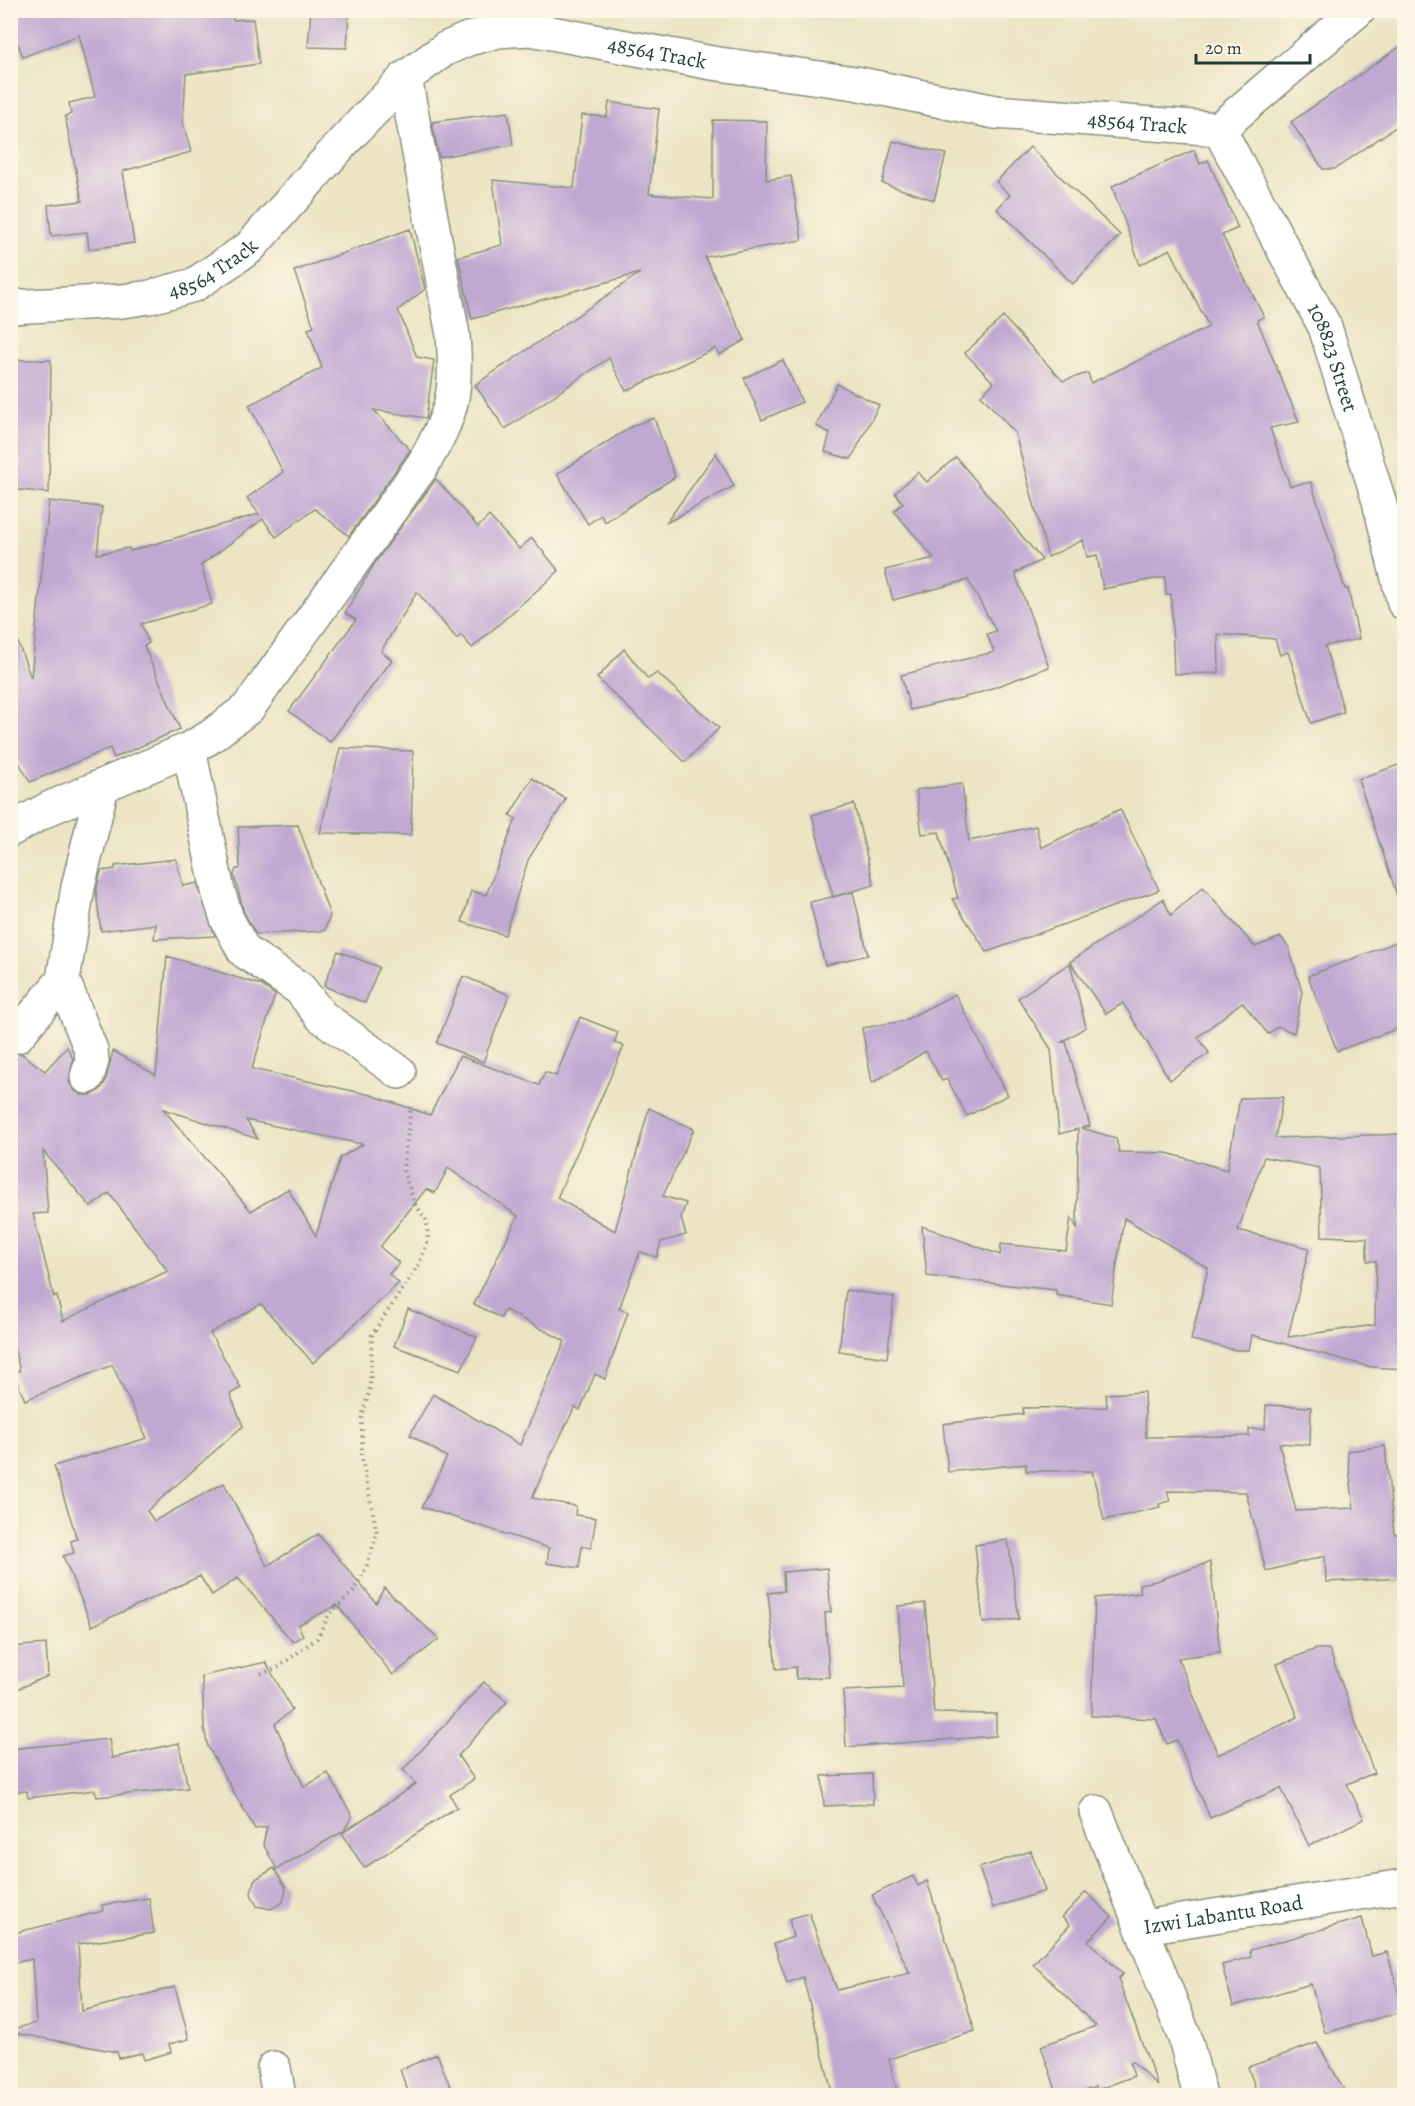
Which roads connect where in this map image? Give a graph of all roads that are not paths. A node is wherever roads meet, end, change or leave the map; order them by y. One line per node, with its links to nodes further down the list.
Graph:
1 (1358, 10): 4 (street, 48564 Track)
2 (520, 20): 3 (street, 48564 Track); 4 (street, 48564 Track)
3 (405, 78): 5 (street, 48564 Track); 7 (street)
4 (1219, 129): 6 (street, 108823 Street)
5 (10, 307)
6 (1404, 603)
7 (189, 749): 8 (street); 12 (street)
8 (102, 787): 9 (street); 10 (street)
9 (10, 830)
10 (63, 980): 11 (street); 13 (street)
11 (16, 1036)
12 (399, 1072)
13 (87, 1077)
14 (1096, 1812): 16 (street)
15 (1404, 1886): 16 (street, Izwi Labantu Road)
16 (1144, 1927): 17 (street, Izwi Labantu Road)
17 (1200, 2096)

